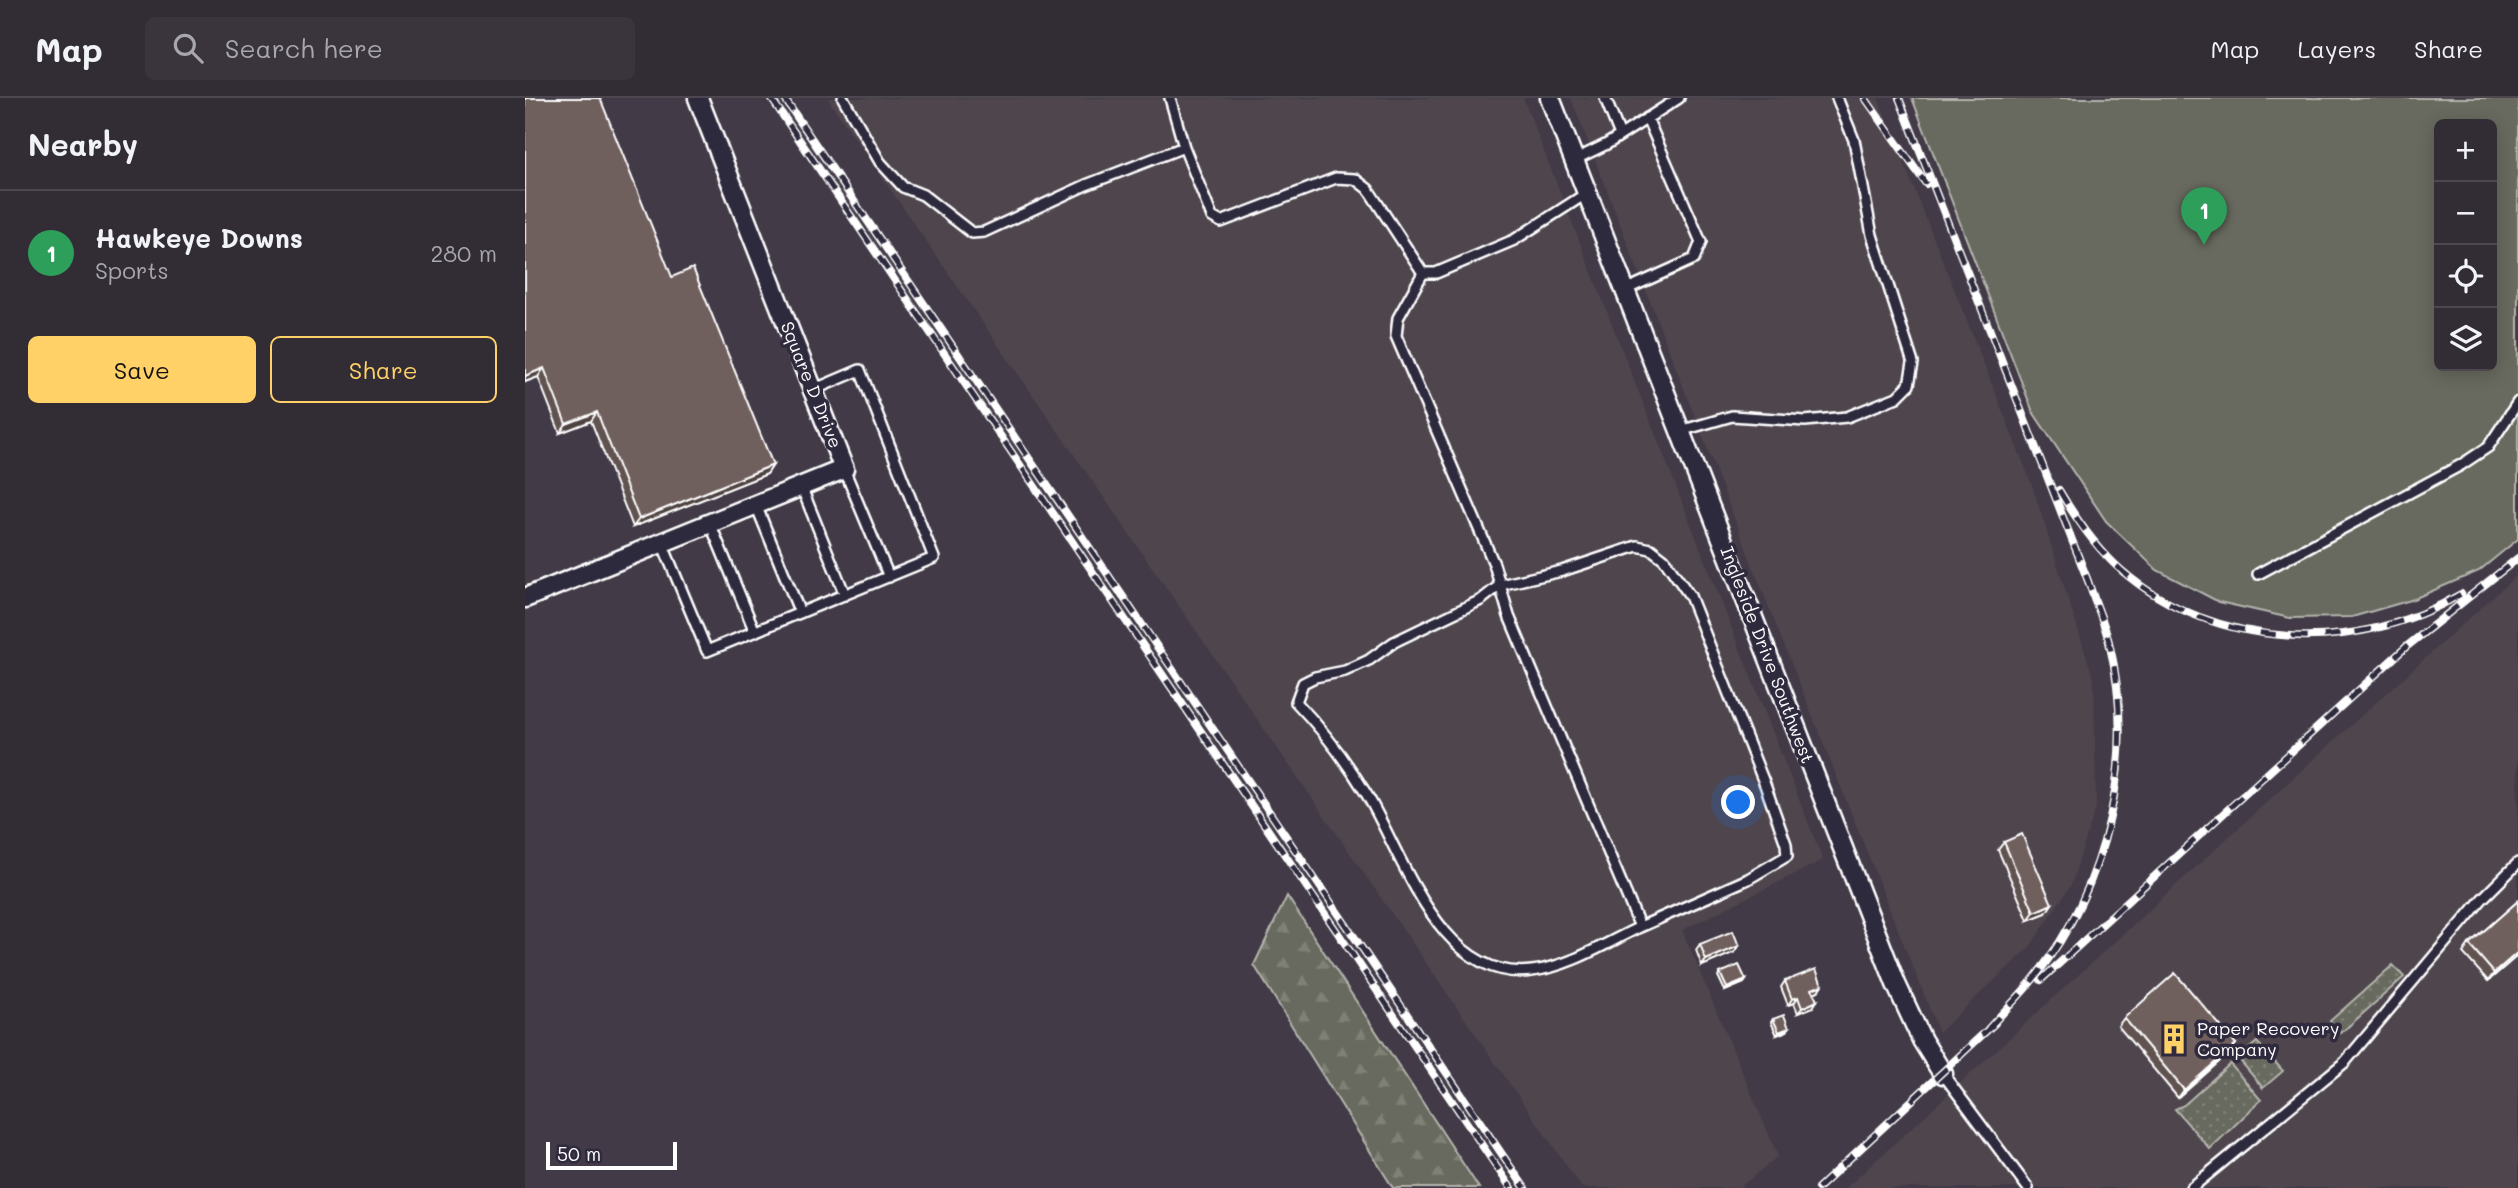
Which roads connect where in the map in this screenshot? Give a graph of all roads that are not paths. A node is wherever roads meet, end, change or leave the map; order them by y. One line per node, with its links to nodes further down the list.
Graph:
1 (698, 98): 15 (street, Square D Drive)
2 (843, 98): 10 (lane)
3 (1170, 98): 10 (lane)
4 (1550, 98): 11 (street, Ingleside Drive Southwest)
5 (1605, 98): 9 (lane)
6 (1679, 98): 8 (lane)
7 (1837, 98): 17 (lane)
8 (1647, 118): 9 (lane); 14 (lane)
9 (1620, 135): 11 (lane)
10 (1184, 147): 13 (lane)
11 (1574, 160): 12 (street, Ingleside Drive Southwest)
12 (1587, 192): 13 (lane); 14 (street, Ingleside Drive Southwest)
13 (1423, 273): 25 (lane)
14 (1625, 290): 17 (street, Ingleside Drive Southwest)
15 (813, 390): 18 (street, Square D Drive); 24 (lane)
16 (2518, 402): 23 (lane)
17 (1680, 431): 32 (street, Ingleside Drive Southwest)
18 (844, 469): 19 (street, Square D Drive); 24 (lane)
19 (801, 486): 20 (street, Square D Drive); 26 (lane)
20 (756, 505): 21 (street, Square D Drive); 28 (lane)
21 (710, 523): 22 (street, Square D Drive); 29 (lane)
22 (662, 543): 27 (street, Square D Drive); 29 (lane)
23 (2258, 574)
24 (888, 577): 26 (lane)
25 (1500, 585): 31 (lane); 31 (lane); 31 (lane)
26 (845, 595): 28 (lane)
27 (525, 598)
28 (800, 613): 29 (lane)
29 (755, 632)
30 (2518, 863): 34 (lane)
31 (1640, 928)
32 (1943, 1074): 33 (lane, Ingleside Drive Southwest)
33 (2028, 1188)
34 (2191, 1188)

